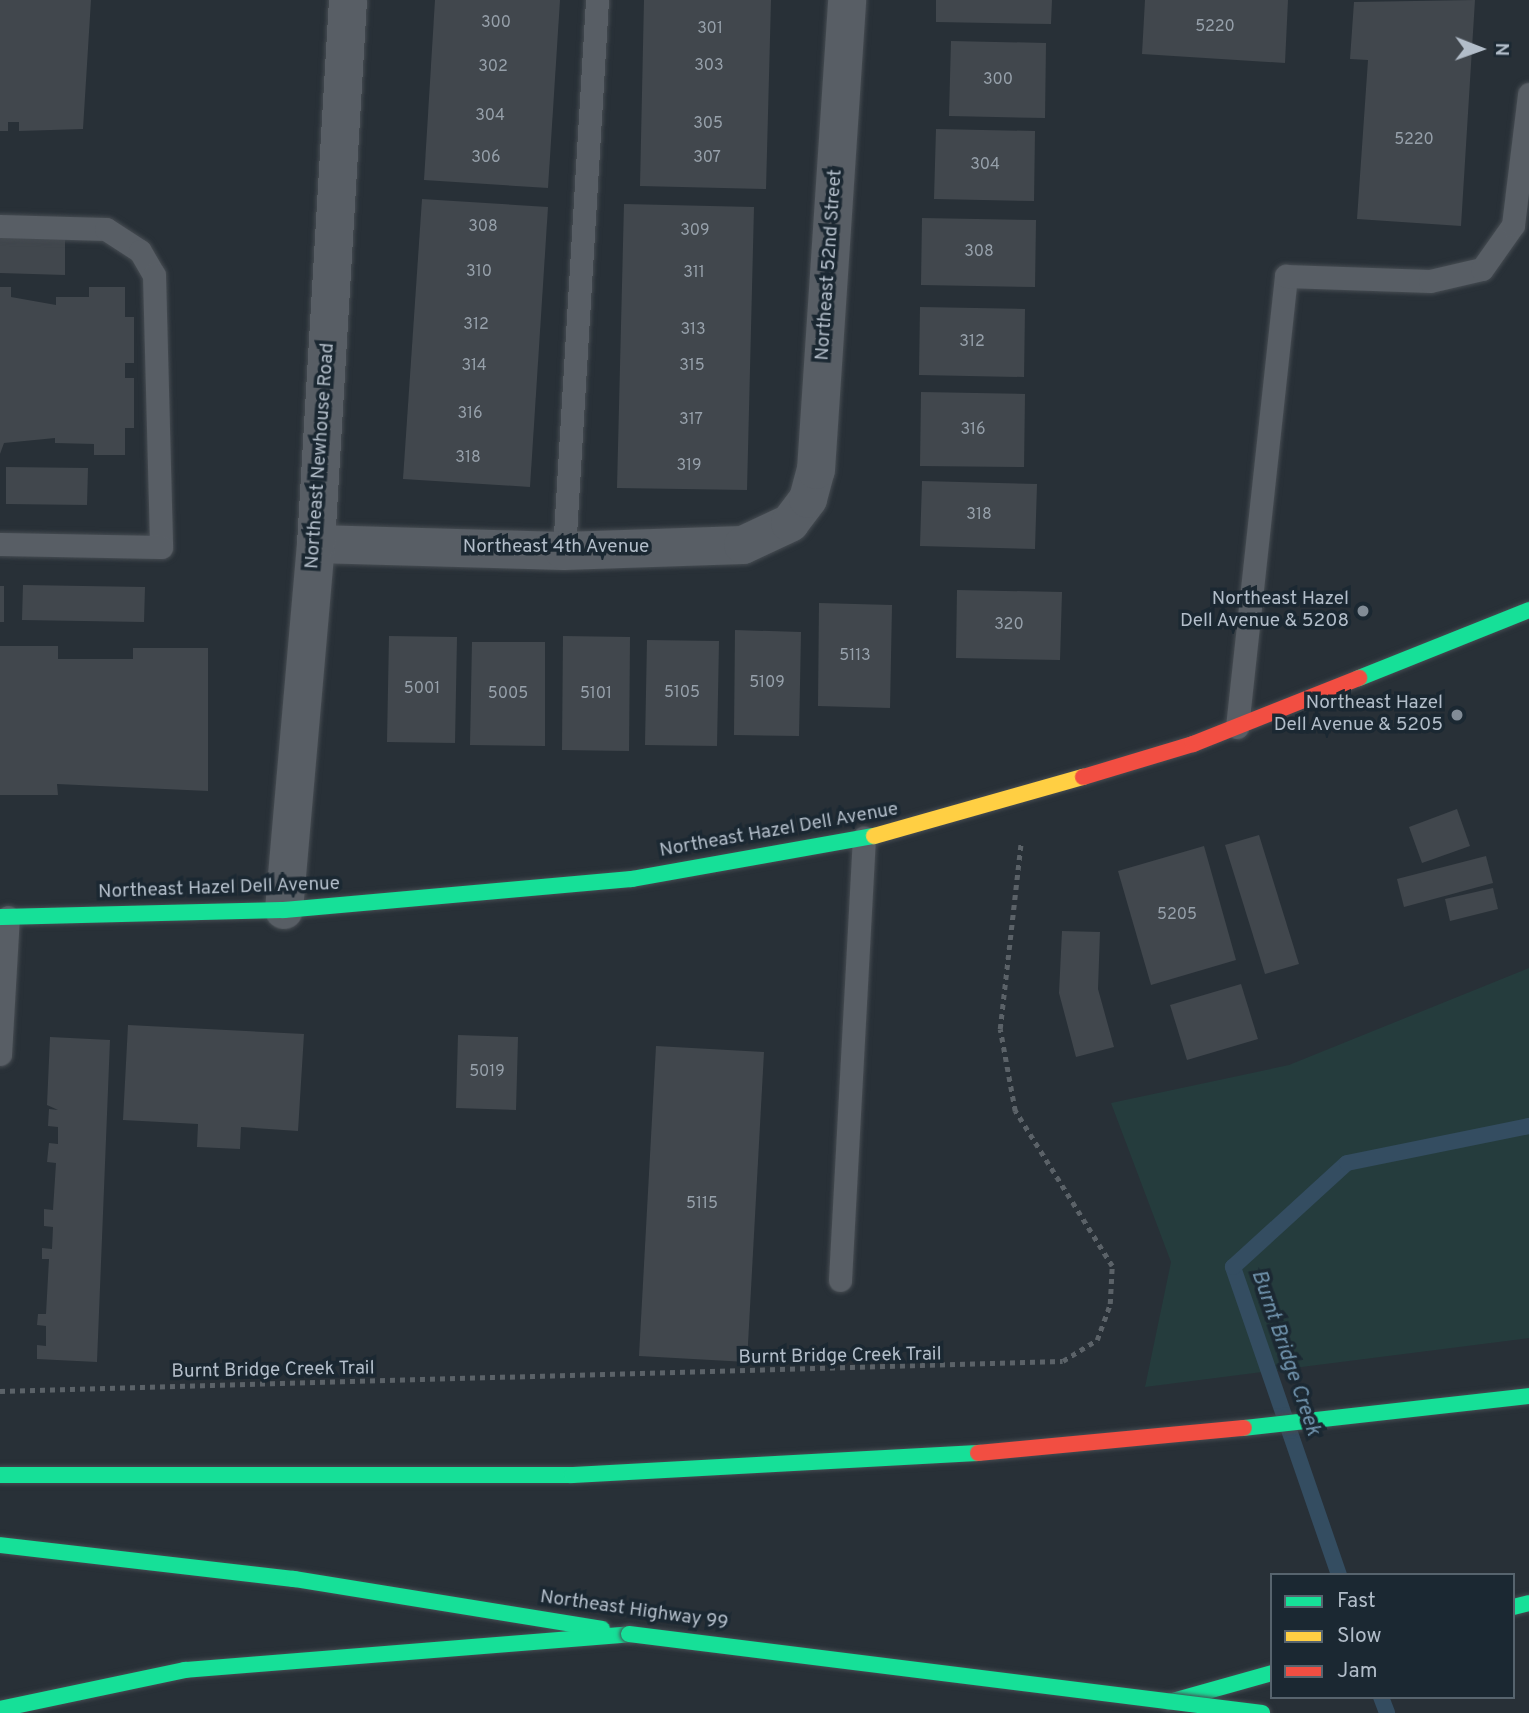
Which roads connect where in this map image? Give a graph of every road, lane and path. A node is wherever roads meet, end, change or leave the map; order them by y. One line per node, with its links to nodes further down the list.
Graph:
1 (348, 0): 8 (street, Northeast Newhouse Road)
2 (597, 0): 9 (lane)
3 (847, 0): 6 (street, Northeast 52nd Street)
4 (1529, 94): 11 (lane)
5 (0, 226): 7 (lane)
6 (790, 523): 9 (street, Northeast 4th Avenue)
7 (0, 544)
8 (316, 544): 9 (street, Northeast 4th Avenue); 14 (street, Northeast Newhouse Road)
9 (564, 551)
10 (1529, 610): 11 (main road, Northeast Hazel Dell Avenue)
11 (1237, 727): 12 (main road, Northeast Hazel Dell Avenue)
12 (1026, 796): 13 (main road, Northeast Hazel Dell Avenue); 19 (path, Burnt Bridge Creek Trail)
13 (864, 838): 14 (main road, Northeast Hazel Dell Avenue); 18 (lane)
14 (284, 911): 15 (main road, Northeast Hazel Dell Avenue)
15 (4, 917): 16 (lane)
16 (1, 1021): 17 (lane)
17 (0, 1054)
18 (841, 1280)
19 (0, 1391)
20 (1529, 1396): 21 (main road)
21 (0, 1475)
22 (0, 1545): 23 (main road, Northeast Highway 99)
23 (629, 1634): 25 (main road); 27 (main road, Northeast Highway 99, bridge)
24 (1270, 1675): 26 (main road)
25 (0, 1709)
26 (1128, 1713)
27 (1262, 1713)

